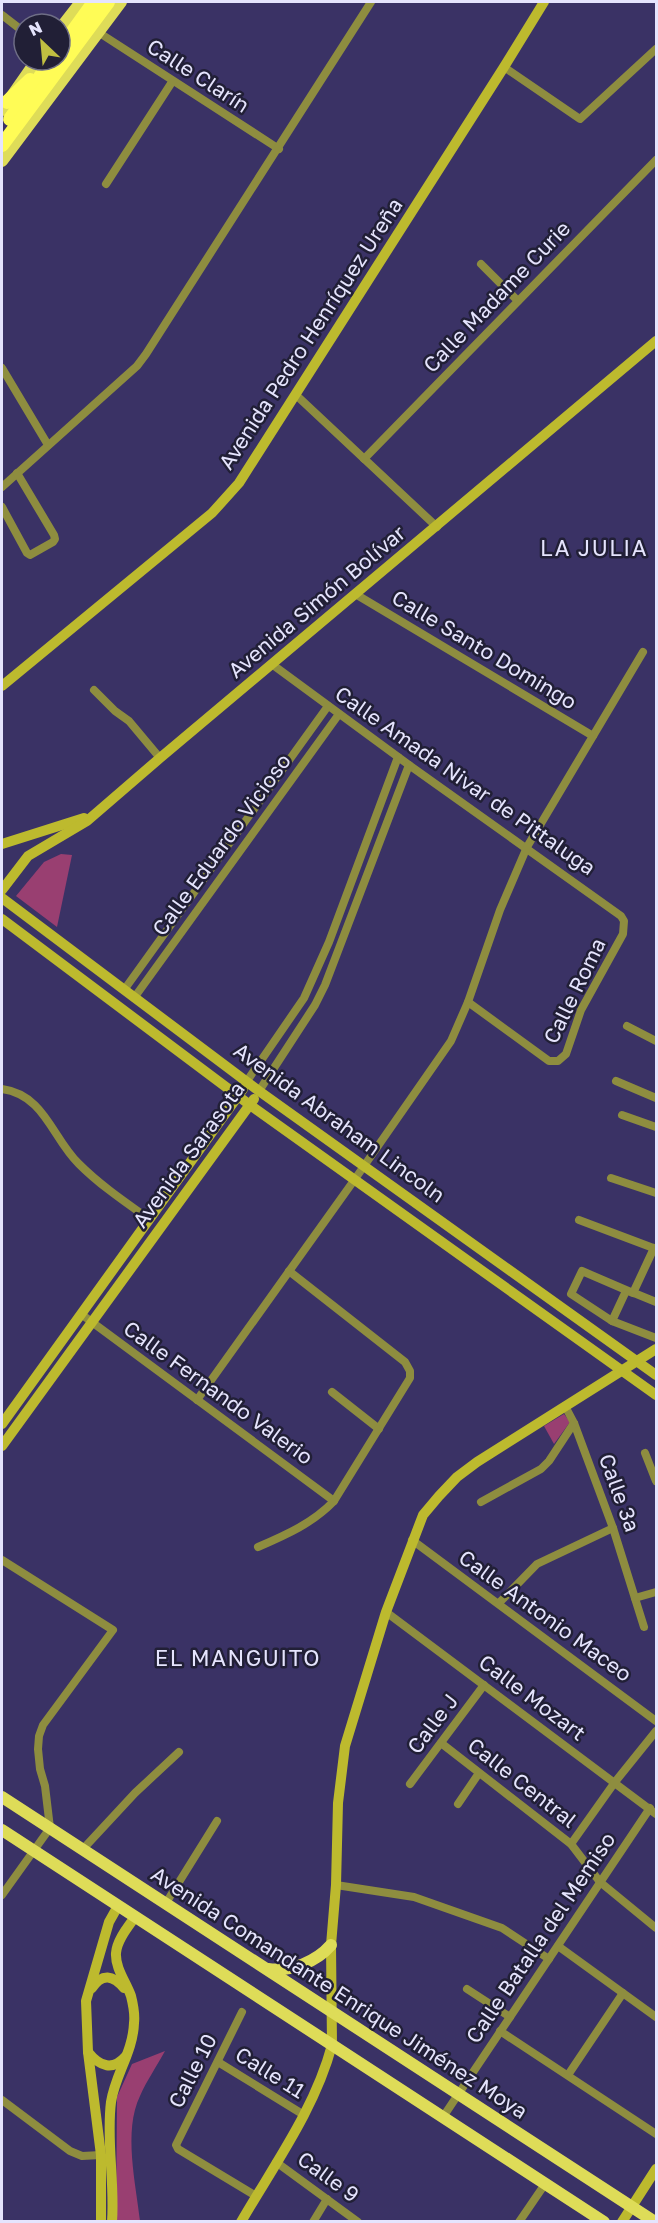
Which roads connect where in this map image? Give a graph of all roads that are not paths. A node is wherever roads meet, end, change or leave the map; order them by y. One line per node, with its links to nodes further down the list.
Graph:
1 (94, 2): 6 (highway)
2 (108, 2): 8 (highway)
3 (121, 2): 7 (main road)
4 (371, 2): 21 (street)
5 (544, 2): 10 (main road, Avenida Pedro Henríquez Ureña)
6 (72, 32)
7 (98, 32): 16 (street, Calle Clarín); 18 (main road)
8 (72, 43)
9 (657, 49): 10 (street)
10 (504, 67): 29 (main road, Avenida Pedro Henríquez Ureña)
11 (29, 72): 17 (main road)
12 (44, 72): 17 (highway)
13 (48, 72): 19 (highway)
14 (49, 72): 20 (highway)
15 (51, 72): 18 (highway)
16 (172, 82): 21 (street, Calle Clarín); 24 (street)
17 (4, 106)
18 (32, 119): 23 (main road)
19 (2, 130)
20 (2, 145)
21 (279, 149): 30 (street)
22 (657, 160): 26 (street, Calle Madame Curie)
23 (2, 161)
24 (106, 184)
25 (481, 264): 26 (street)
26 (518, 301): 31 (street, Calle Madame Curie)
27 (657, 341): 35 (main road, Avenida Simón Bolívar)
28 (2, 368): 30 (street)
29 (296, 395): 31 (street); 39 (main road, Avenida Pedro Henríquez Ureña)
30 (48, 445): 32 (street)
31 (364, 459): 35 (street)
32 (17, 472): 33 (street); 34 (street)
33 (2, 487)
34 (2, 507)
35 (437, 527): 36 (main road, Avenida Simón Bolívar)
36 (357, 595): 38 (main road, Avenida Simón Bolívar); 43 (street, Calle Santo Domingo)
37 (643, 652): 43 (street)
38 (273, 665): 41 (street, Calle Amada Nivar de Pittaluga); 45 (main road, Avenida Simón Bolívar)
39 (2, 686)
40 (94, 690): 45 (street)
41 (328, 706): 42 (street, Calle Amada Nivar de Pittaluga); 52 (street, Calle Eduardo Vicioso)
42 (339, 714): 44 (street, Calle Amada Nivar de Pittaluga); 53 (street, Calle Eduardo Vicioso)
43 (593, 736): 51 (street)
44 (398, 757): 46 (street, Calle Amada Nivar de Pittaluga); 48 (street, Avenida Sarasota)
45 (160, 758): 47 (main road, Avenida Simón Bolívar)
46 (409, 765): 49 (street, Avenida Sarasota); 51 (street, Calle Amada Nivar de Pittaluga)
47 (101, 811): 50 (main road); 54 (main road, Avenida Simón Bolívar)
48 (368, 838): 49 (street); 58 (street, Avenida Sarasota)
49 (380, 842): 59 (street, Avenida Sarasota)
50 (2, 844)
51 (527, 848): 57 (street, Calle Amada Nivar de Pittaluga); 62 (street)
52 (205, 879): 53 (street); 60 (street, Calle Eduardo Vicioso)
53 (216, 885): 61 (street, Calle Eduardo Vicioso)
54 (2, 890)
55 (2, 898): 60 (main road, Avenida Abraham Lincoln)
56 (2, 919): 63 (main road, Avenida Abraham Lincoln)
57 (623, 933): 62 (street, Calle Roma)
58 (329, 942): 59 (street); 67 (street, Avenida Sarasota)
59 (340, 946): 70 (street, Avenida Sarasota)
60 (124, 990): 61 (main road, Avenida Abraham Lincoln); 63 (main road)
61 (134, 998): 64 (main road); 67 (main road, Avenida Abraham Lincoln)
62 (468, 1002): 76 (street)
63 (116, 1003): 64 (main road, Avenida Abraham Lincoln)
64 (125, 1010): 71 (main road, Avenida Abraham Lincoln)
65 (627, 1026): 66 (street)
66 (657, 1041)
67 (247, 1081): 70 (main road, Avenida Abraham Lincoln); 71 (main road, Avenida Sarasota)
68 (616, 1081): 72 (street)
69 (2, 1089): 80 (street)
70 (259, 1091): 73 (main road, Avenida Sarasota); 76 (main road, Avenida Abraham Lincoln)
71 (239, 1095): 73 (main road, Avenida Abraham Lincoln); 80 (main road, Avenida Sarasota)
72 (657, 1098)
73 (250, 1105): 78 (main road, Avenida Abraham Lincoln); 88 (main road, Avenida Sarasota)
74 (622, 1115): 75 (street)
75 (657, 1127)
76 (364, 1166): 78 (street); 91 (main road, Avenida Abraham Lincoln)
77 (611, 1178): 79 (street)
78 (355, 1179): 83 (street); 92 (main road, Avenida Abraham Lincoln)
79 (657, 1193)
80 (149, 1219): 86 (main road, Avenida Sarasota)
81 (579, 1220): 82 (street)
82 (655, 1249): 84 (street)
83 (289, 1271): 98 (street); 102 (street)
84 (630, 1292): 85 (street); 87 (street); 87 (street)
85 (657, 1302)
86 (81, 1314): 88 (street, Calle Fernando Valerio); 94 (main road, Avenida Sarasota)
87 (612, 1320): 89 (street)
88 (92, 1322): 95 (main road, Avenida Sarasota); 98 (street, Calle Fernando Valerio)
89 (657, 1338)
90 (657, 1349): 91 (main road)
91 (637, 1361): 92 (main road); 93 (main road, Avenida Abraham Lincoln)
92 (621, 1371): 97 (main road, Avenida Abraham Lincoln); 99 (main road)
93 (657, 1375)
94 (35, 1377): 95 (main road); 101 (main road, Avenida Sarasota)
95 (46, 1385): 103 (main road, Avenida Sarasota)
96 (332, 1392): 102 (street)
97 (657, 1395)
98 (197, 1400): 106 (street, Calle Fernando Valerio)
99 (565, 1406): 100 (street, Calle 3ª); 109 (main road)
100 (573, 1423): 107 (street); 108 (street, Calle 3ª)
101 (2, 1424)
102 (379, 1429): 106 (street)
103 (2, 1446)
104 (645, 1453): 105 (street)
105 (657, 1481)
106 (334, 1501): 110 (street)
107 (481, 1503)
108 (614, 1528): 113 (street, Calle 3ª); 114 (street)
109 (412, 1540): 114 (street, Calle Antonio Maceo); 115 (main road)
110 (258, 1547)
111 (2, 1560): 129 (street)
112 (657, 1592): 113 (street)
113 (635, 1598): 116 (street, Calle 3ª)
114 (499, 1603): 118 (street, Calle Antonio Maceo)
115 (386, 1612): 117 (street, Calle Mozart); 135 (main road)
116 (644, 1628)
117 (484, 1685): 120 (street, Calle J); 123 (street, Calle Mozart)
118 (657, 1720)
119 (657, 1731): 123 (street)
120 (441, 1743): 122 (street, Calle Central); 124 (street, Calle J)
121 (179, 1752): 132 (street)
122 (479, 1773): 126 (street); 131 (street, Calle Central)
123 (615, 1782): 127 (street, Calle Mozart); 131 (street)
124 (410, 1784)
125 (2, 1797): 129 (main road, Avenida Comandante Enrique Jiménez Moya)
126 (458, 1804)
127 (653, 1811): 134 (street, Calle Batalla del Memiso)
128 (217, 1821): 137 (street)
129 (50, 1828): 132 (main road, Avenida Comandante Enrique Jiménez Moya); 133 (street)
130 (2, 1830): 133 (main road)
131 (571, 1844): 134 (street, Calle Central)
132 (84, 1849): 137 (main road, Avenida Comandante Enrique Jiménez Moya)
133 (34, 1851): 136 (street); 138 (main road)
134 (600, 1882): 140 (street, Calle Central); 142 (street, Calle Batalla del Memiso)
135 (336, 1885): 141 (main road); 143 (street)
136 (2, 1895)
137 (166, 1903): 144 (main road, Avenida Comandante Enrique Jiménez Moya)
138 (118, 1906): 139 (main road); 148 (main road)
139 (135, 1917): 147 (main road); 154 (main road)
140 (657, 1928)
141 (331, 1945): 144 (main road); 149 (main road)
142 (558, 1946): 143 (street, Calle Batalla del Memiso); 146 (street)
143 (549, 1959): 151 (street, Calle Batalla del Memiso)
144 (266, 1968): 149 (main road, Avenida Comandante Enrique Jiménez Moya)
145 (467, 1989): 151 (street)
146 (623, 1993): 152 (street); 158 (street)
147 (132, 1997): 148 (main road); 155 (main road)
148 (86, 2001): 156 (main road)
149 (332, 2011): 154 (main road); 159 (main road, Avenida Comandante Enrique Jiménez Moya)
150 (242, 2012): 157 (street, Calle 10)
151 (510, 2017): 153 (street, Calle Batalla del Memiso)
152 (657, 2017)
153 (500, 2031): 158 (street); 159 (street, Calle Batalla del Memiso)
154 (332, 2045): 161 (main road); 162 (main road)
155 (130, 2051): 156 (main road); 172 (main road)
156 (88, 2052): 164 (main road)
157 (218, 2062): 161 (street, Calle 11); 168 (street, Calle 10)
158 (568, 2075): 163 (street)
159 (458, 2094): 162 (street, Calle Batalla del Memiso); 170 (main road, Avenida Comandante Enrique Jiménez Moya)
160 (2, 2100): 164 (street)
161 (304, 2115): 165 (main road)
162 (443, 2117): 167 (main road)
163 (657, 2134)
164 (101, 2155): 171 (main road)
165 (276, 2162): 168 (main road); 169 (street, Calle 9)
166 (657, 2169): 170 (main road)
167 (545, 2184): 176 (street); 177 (main road)
168 (256, 2196): 173 (main road)
169 (327, 2199): 174 (street); 175 (street, Calle 9)
170 (632, 2207): 178 (main road); 179 (main road, Avenida Comandante Enrique Jiménez Moya)
171 (101, 2222)
172 (112, 2222)
173 (240, 2222)
174 (313, 2222)
175 (358, 2222)
176 (519, 2222)
177 (604, 2222)
178 (622, 2222)
179 (655, 2222)

